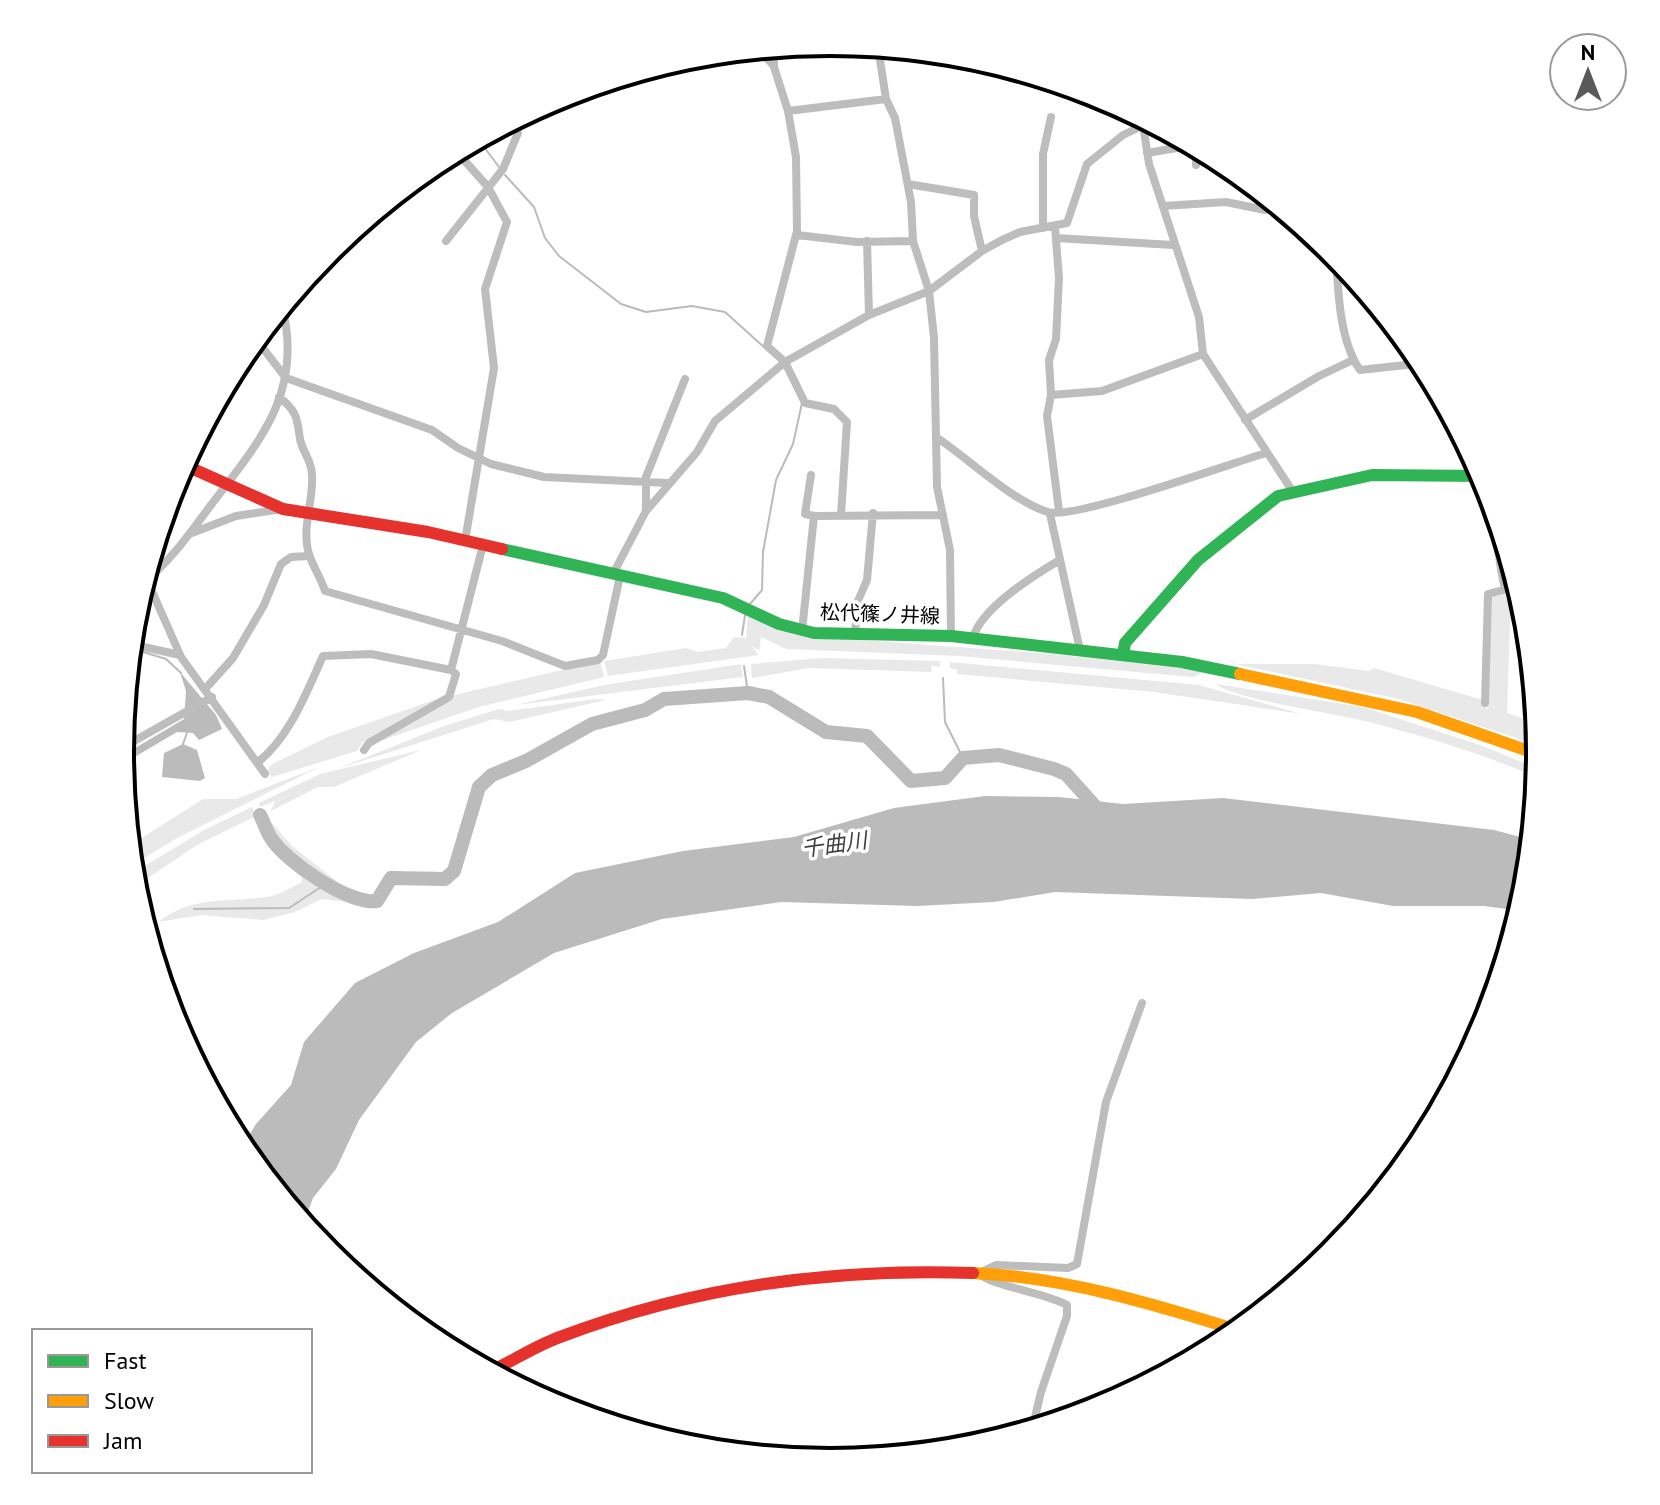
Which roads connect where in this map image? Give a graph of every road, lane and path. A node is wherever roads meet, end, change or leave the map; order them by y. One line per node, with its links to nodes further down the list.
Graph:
1 (880, 57): 5 (street)
2 (774, 58): 4 (street)
3 (767, 59): 4 (street)
4 (774, 67): 6 (street)
5 (886, 99): 6 (street); 16 (street)
6 (788, 111): 22 (street)
7 (1051, 117): 21 (street)
8 (1135, 127): 20 (street)
9 (517, 131): 17 (street)
10 (1143, 131): 12 (street)
11 (1177, 149): 12 (street)
12 (1147, 153): 18 (street)
13 (464, 160): 17 (street)
14 (1196, 160): 15 (street)
15 (1196, 165)
16 (908, 184): 26 (street); 28 (street)
17 (488, 187): 24 (street); 45 (street)
18 (1163, 206): 19 (street); 27 (street)
19 (1266, 210)
20 (1055, 227): 21 (street); 23 (street)
21 (1043, 228): 28 (street)
22 (797, 235): 25 (street); 36 (street)
23 (1056, 238): 27 (street); 40 (street)
24 (446, 241)
25 (867, 241): 26 (street); 31 (street)
26 (913, 241): 30 (street)
27 (1173, 245): 34 (street)
28 (982, 251): 30 (street)
29 (1337, 275): 35 (street)
30 (929, 291): 31 (street); 43 (street)
31 (869, 315): 36 (street)
32 (285, 319): 38 (street)
33 (263, 348): 38 (street)
34 (1203, 354): 40 (street); 42 (street)
35 (1353, 360): 37 (street); 42 (street)
36 (785, 362): 50 (street); 58 (street)
37 (1409, 365)
38 (286, 378): 41 (street); 45 (street)
39 (685, 379): 49 (street)
40 (1051, 395): 55 (street)
41 (279, 397): 51 (street); 56 (street)
42 (1245, 420): 44 (street)
43 (936, 437): 55 (street); 59 (street)
44 (1266, 453): 52 (street); 55 (street)
45 (480, 457): 49 (street); 62 (street)
46 (194, 470): 51 (main road, 松代篠ノ井線)
47 (811, 475): 60 (street)
48 (1469, 476): 52 (main road)
49 (644, 482): 50 (street); 54 (street)
50 (668, 483): 54 (street)
51 (227, 485): 53 (main road, 松代篠ノ井線); 61 (street)
52 (1293, 492): 79 (main road)
53 (283, 509): 56 (main road, 松代篠ノ井線); 61 (street)
54 (646, 511): 68 (street)
55 (1054, 512): 66 (street)
56 (308, 513): 62 (main road, 松代篠ノ井線); 65 (street)
57 (873, 513): 58 (street); 59 (street); 73 (street)
58 (841, 515): 60 (street)
59 (943, 515): 74 (street)
60 (814, 516): 72 (street)
61 (188, 536): 67 (street)
62 (465, 541): 63 (main road, 松代篠ノ井線)
63 (483, 545): 68 (main road, 松代篠ノ井線); 71 (street)
64 (1496, 549): 69 (street)
65 (309, 556): 71 (street); 81 (street)
66 (1058, 561): 75 (street); 77 (street)
67 (159, 567)
68 (617, 575): 71 (street); 72 (main road, 松代篠ノ井線)
69 (1505, 589): 82 (street)
70 (151, 597): 78 (street)
71 (462, 629): 80 (street)
72 (802, 631): 73 (main road, 松代篠ノ井線)
73 (855, 636): 74 (main road, 松代篠ノ井線)
74 (951, 636): 75 (main road, 松代篠ノ井線)
75 (973, 638): 77 (main road, 松代篠ノ井線)
76 (142, 647): 78 (street)
77 (1080, 650): 79 (main road, 松代篠ノ井線)
78 (180, 655): 81 (street)
79 (1123, 655): 85 (main road, 松代篠ノ井線)
80 (451, 670): 84 (street); 86 (street)
81 (208, 695): 83 (street); 86 (street)
82 (1485, 703)
83 (134, 740)
84 (364, 750)
85 (1526, 750)
86 (257, 763): 87 (street)
87 (265, 774)
88 (1142, 1003): 89 (street)
89 (979, 1273): 90 (main road); 91 (main road); 92 (street)
90 (1225, 1326)
91 (501, 1366)
92 (1035, 1418)

